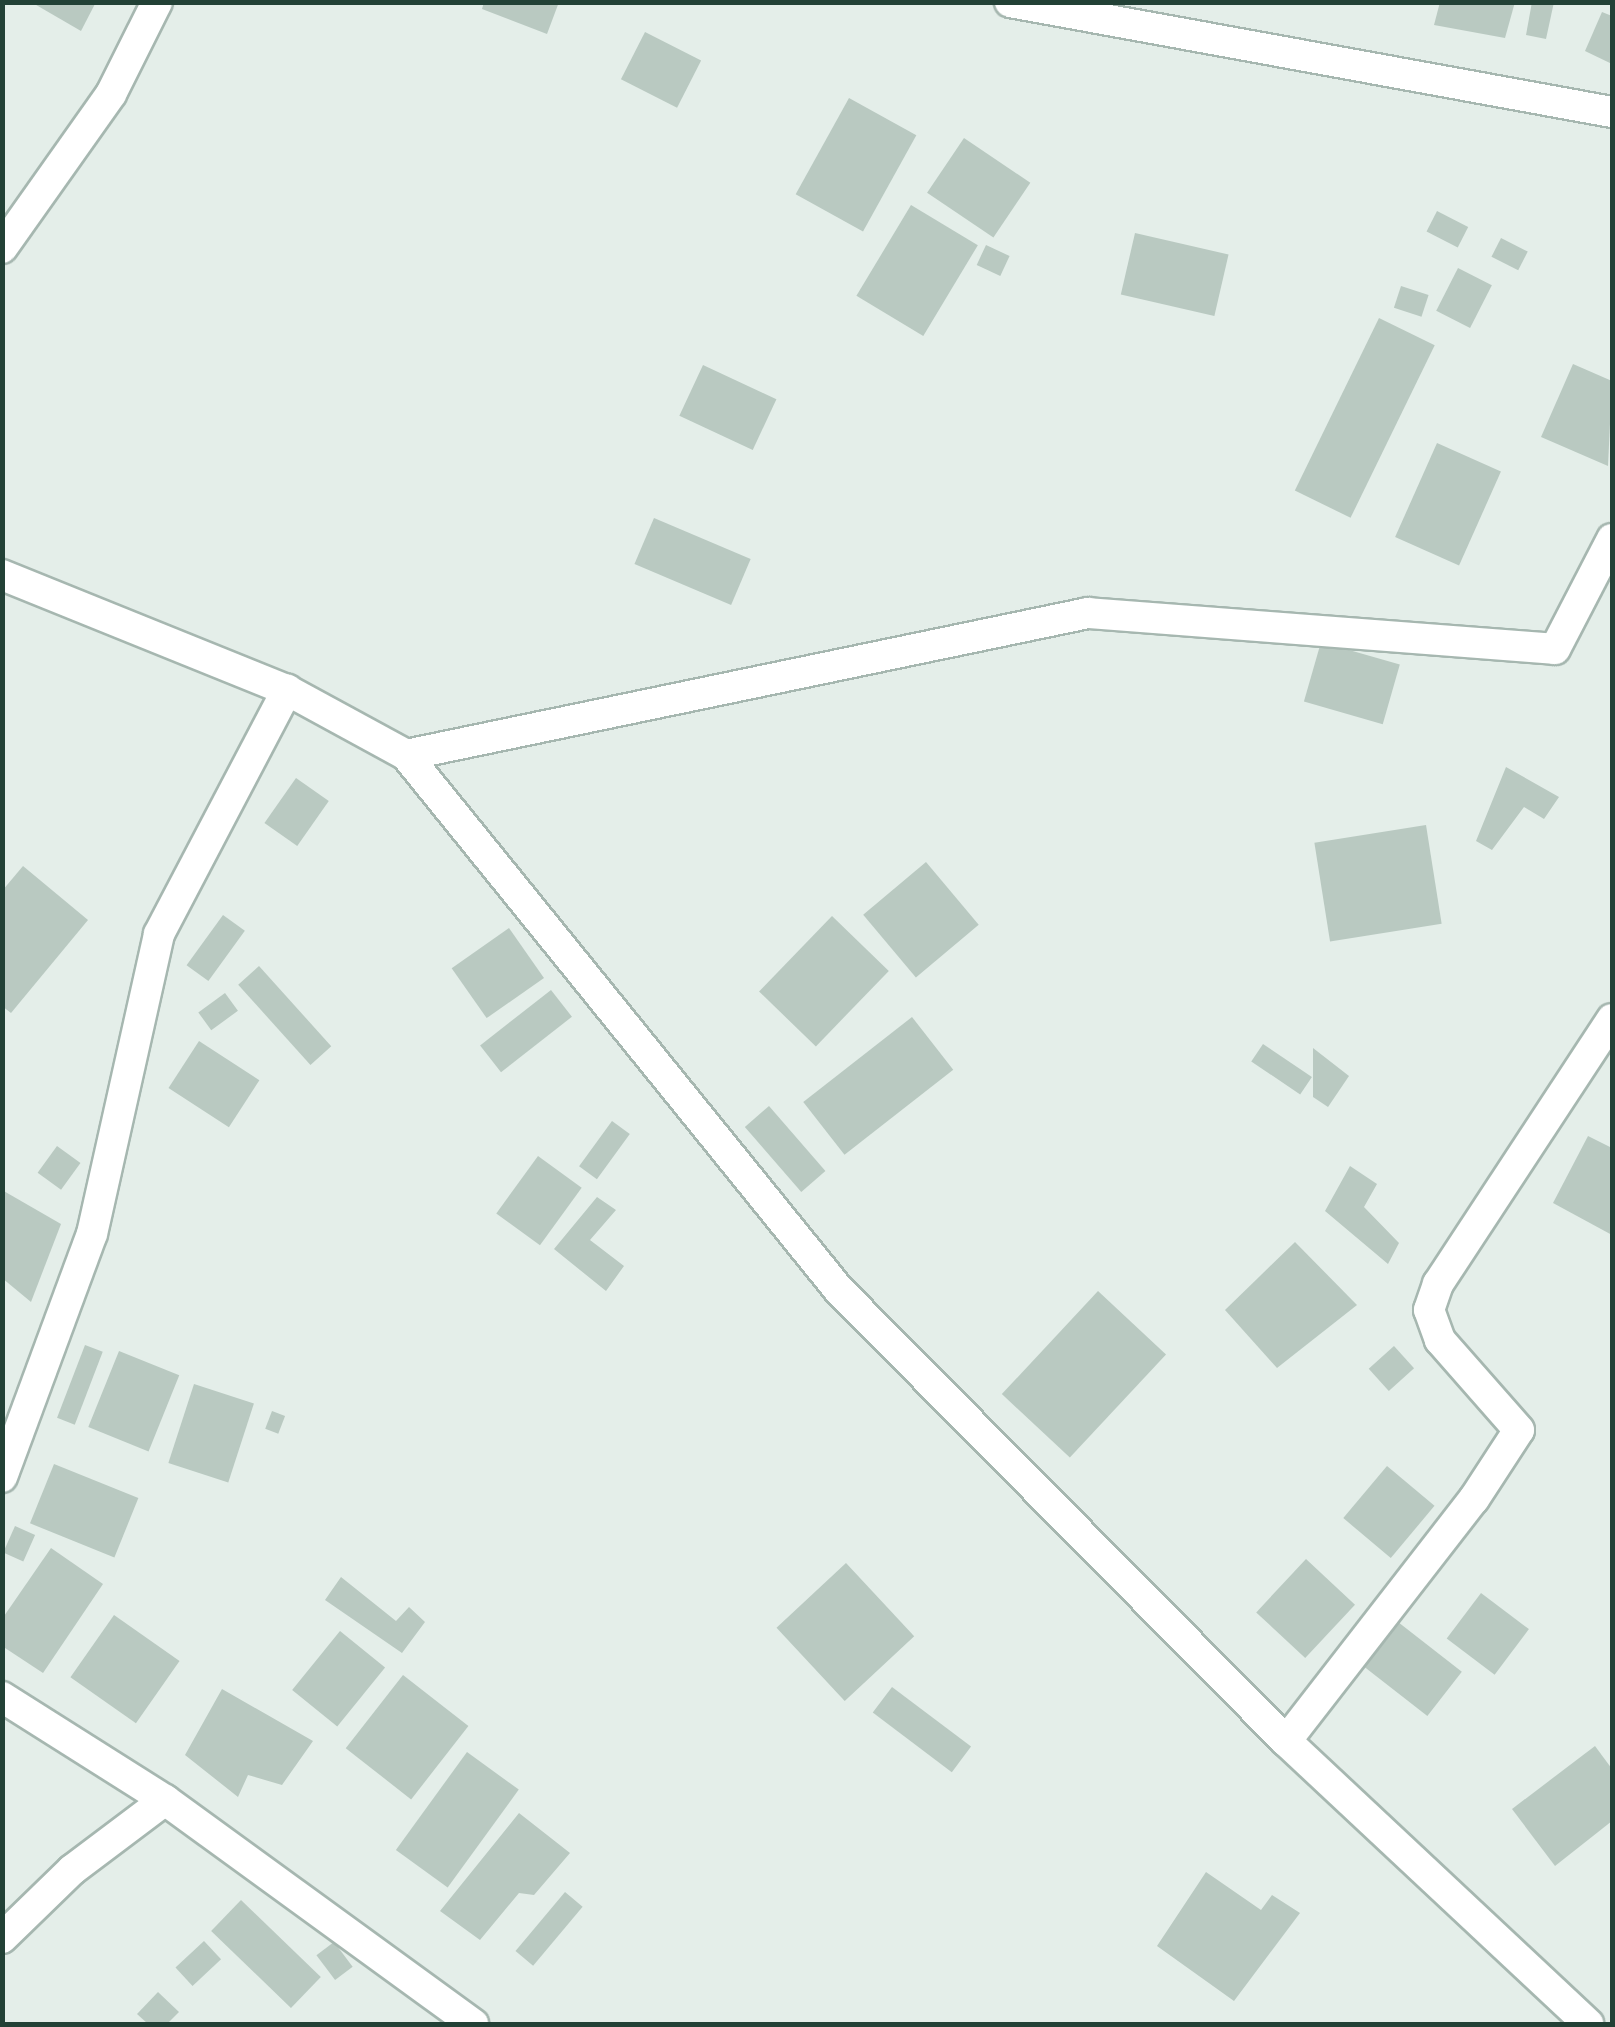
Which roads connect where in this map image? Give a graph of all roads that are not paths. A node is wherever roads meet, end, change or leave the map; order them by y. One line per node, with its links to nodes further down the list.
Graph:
1 (157, 2): 4 (street)
2 (1010, 2): 3 (street)
3 (1612, 112)
4 (2, 248)
5 (1612, 539): 8 (street)
6 (7, 584): 7 (street)
7 (287, 690): 8 (street); 10 (street)
8 (406, 755): 12 (street)
9 (1612, 1019): 12 (street)
10 (2, 1477)
11 (2, 1697): 13 (street)
12 (1286, 1741): 16 (street)
13 (165, 1800): 14 (street); 15 (street)
14 (2, 1938)
15 (474, 2024)
16 (1588, 2024)

